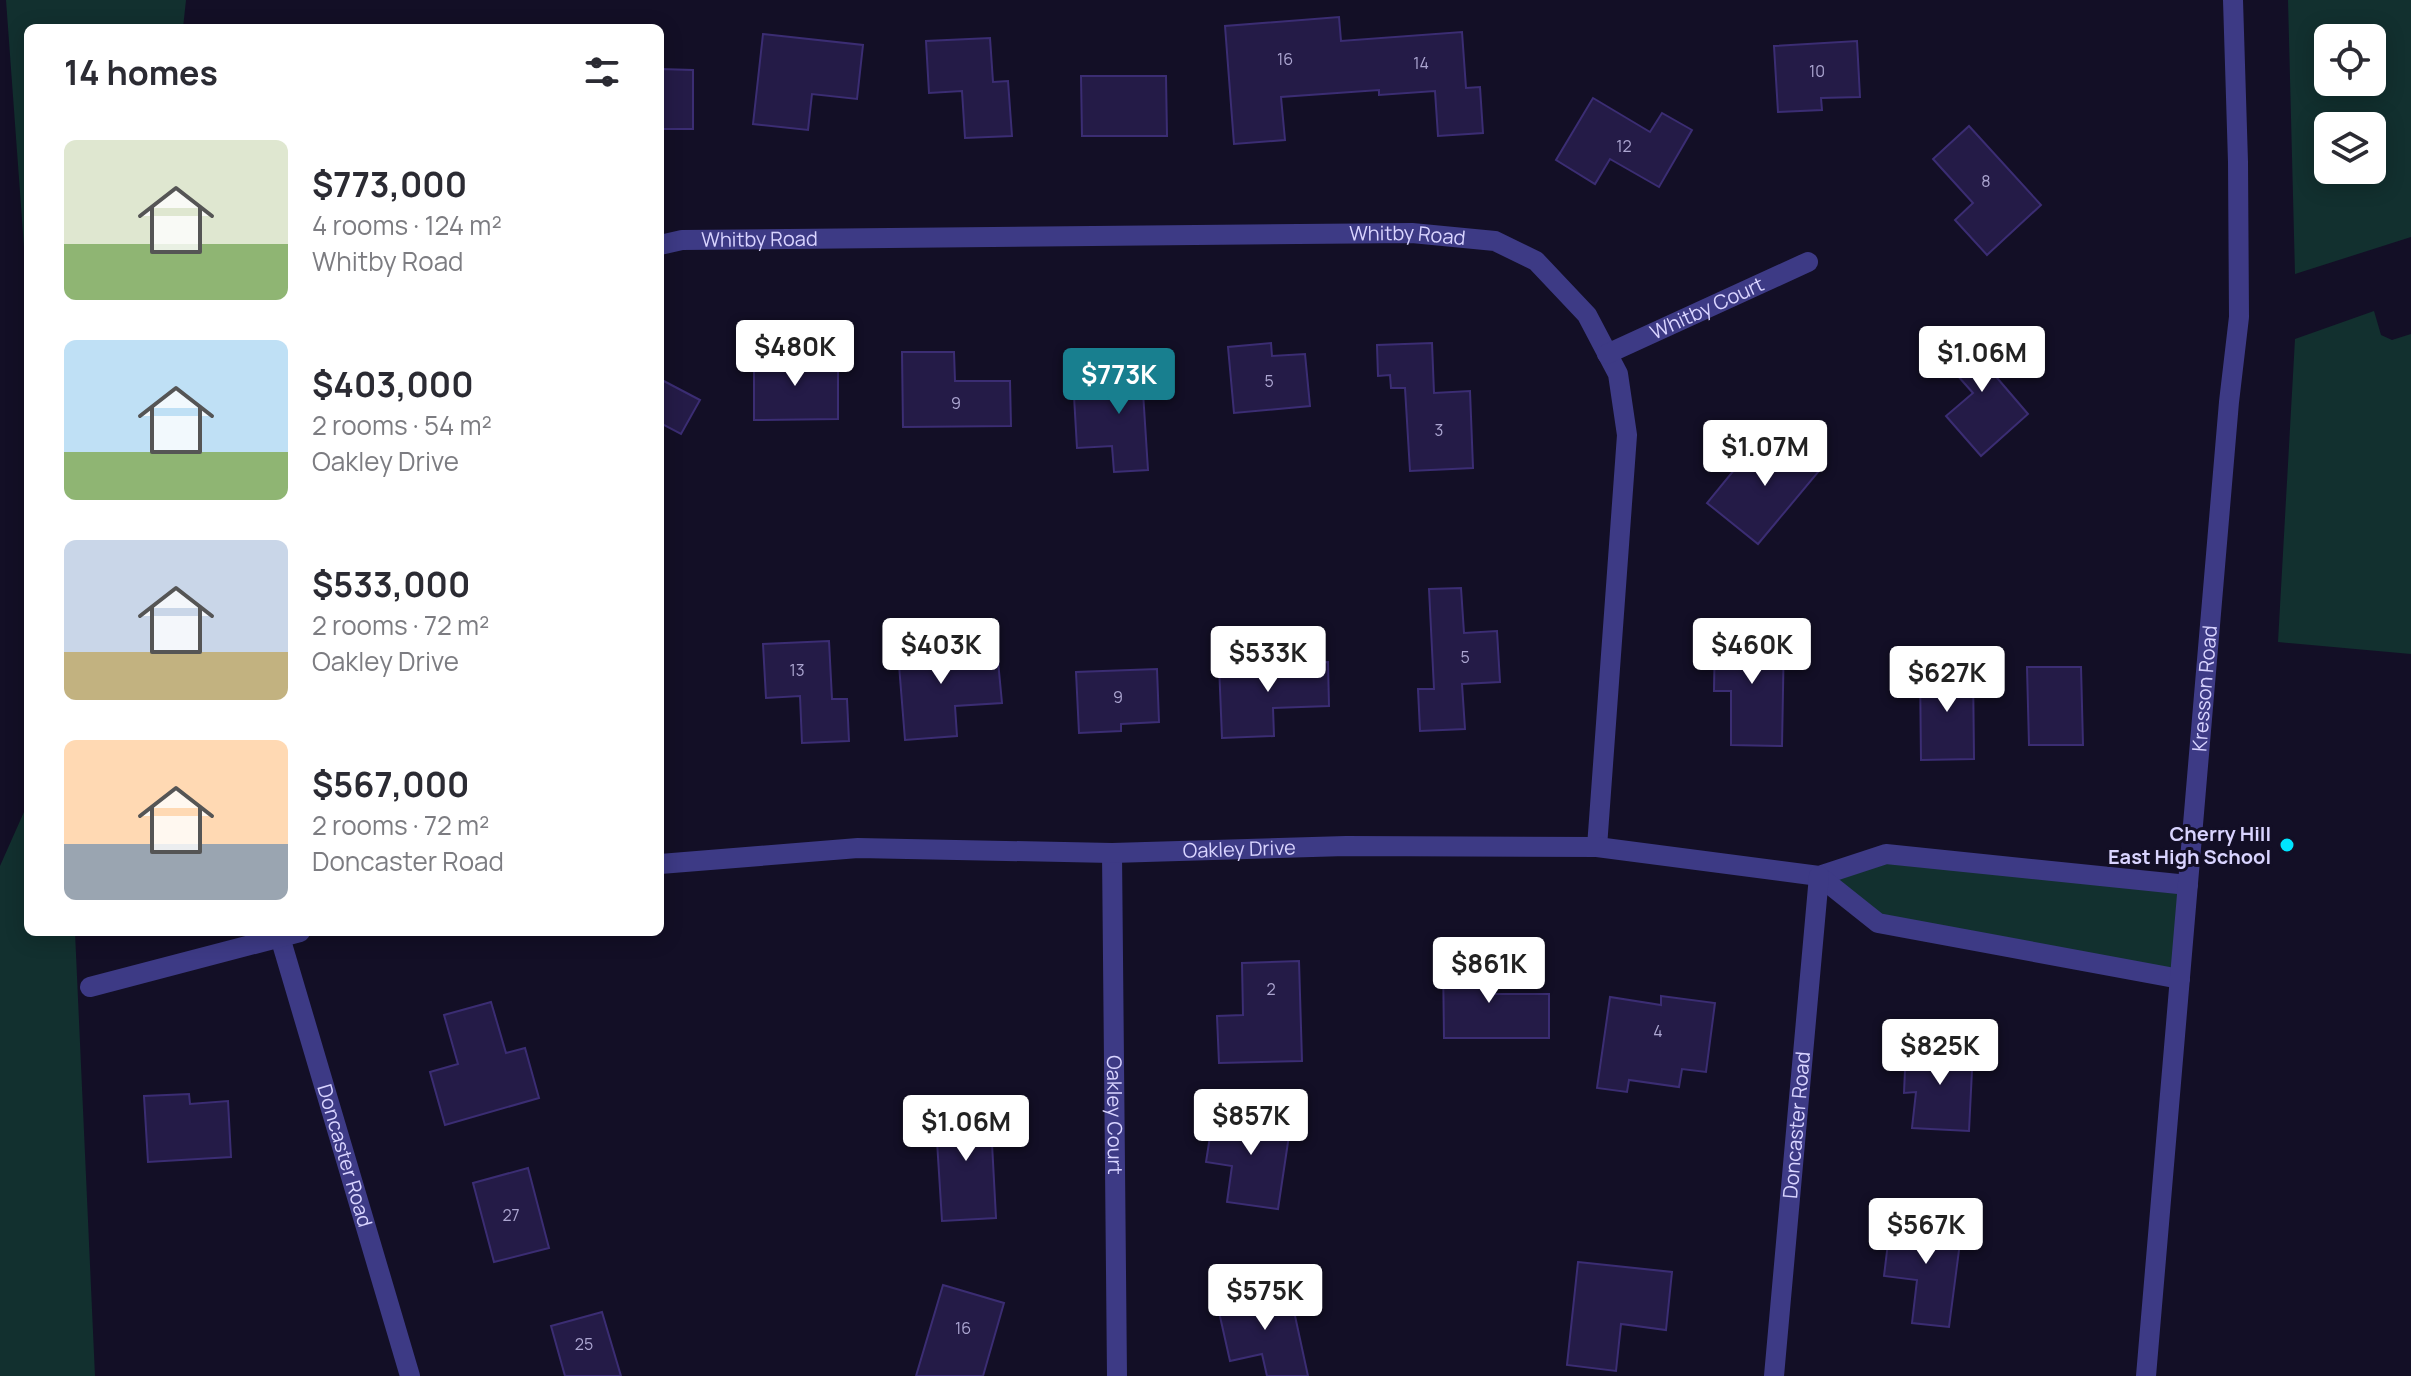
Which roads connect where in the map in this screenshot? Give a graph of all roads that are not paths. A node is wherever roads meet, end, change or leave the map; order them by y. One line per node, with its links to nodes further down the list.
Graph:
1 (2233, 0): 9 (street, Kresson Road)
2 (664, 244): 4 (street, Whitby Road)
3 (1808, 262): 4 (street, Whitby Court)
4 (1607, 354): 5 (street, Whitby Road)
5 (1597, 847): 6 (street, Oakley Drive); 8 (street, Oakley Drive)
6 (1112, 853): 7 (street, Oakley Drive); 15 (street, Oakley Court)
7 (664, 864)
8 (1819, 876): 9 (street); 12 (street); 16 (street, Doncaster Road)
9 (2188, 885): 12 (street, Kresson Road)
10 (282, 936): 13 (street)
11 (291, 936): 14 (street, Doncaster Road)
12 (2180, 979): 17 (street, Kresson Road)
13 (90, 987)
14 (410, 1376)
15 (1117, 1376)
16 (1774, 1376)
17 (2146, 1376)

